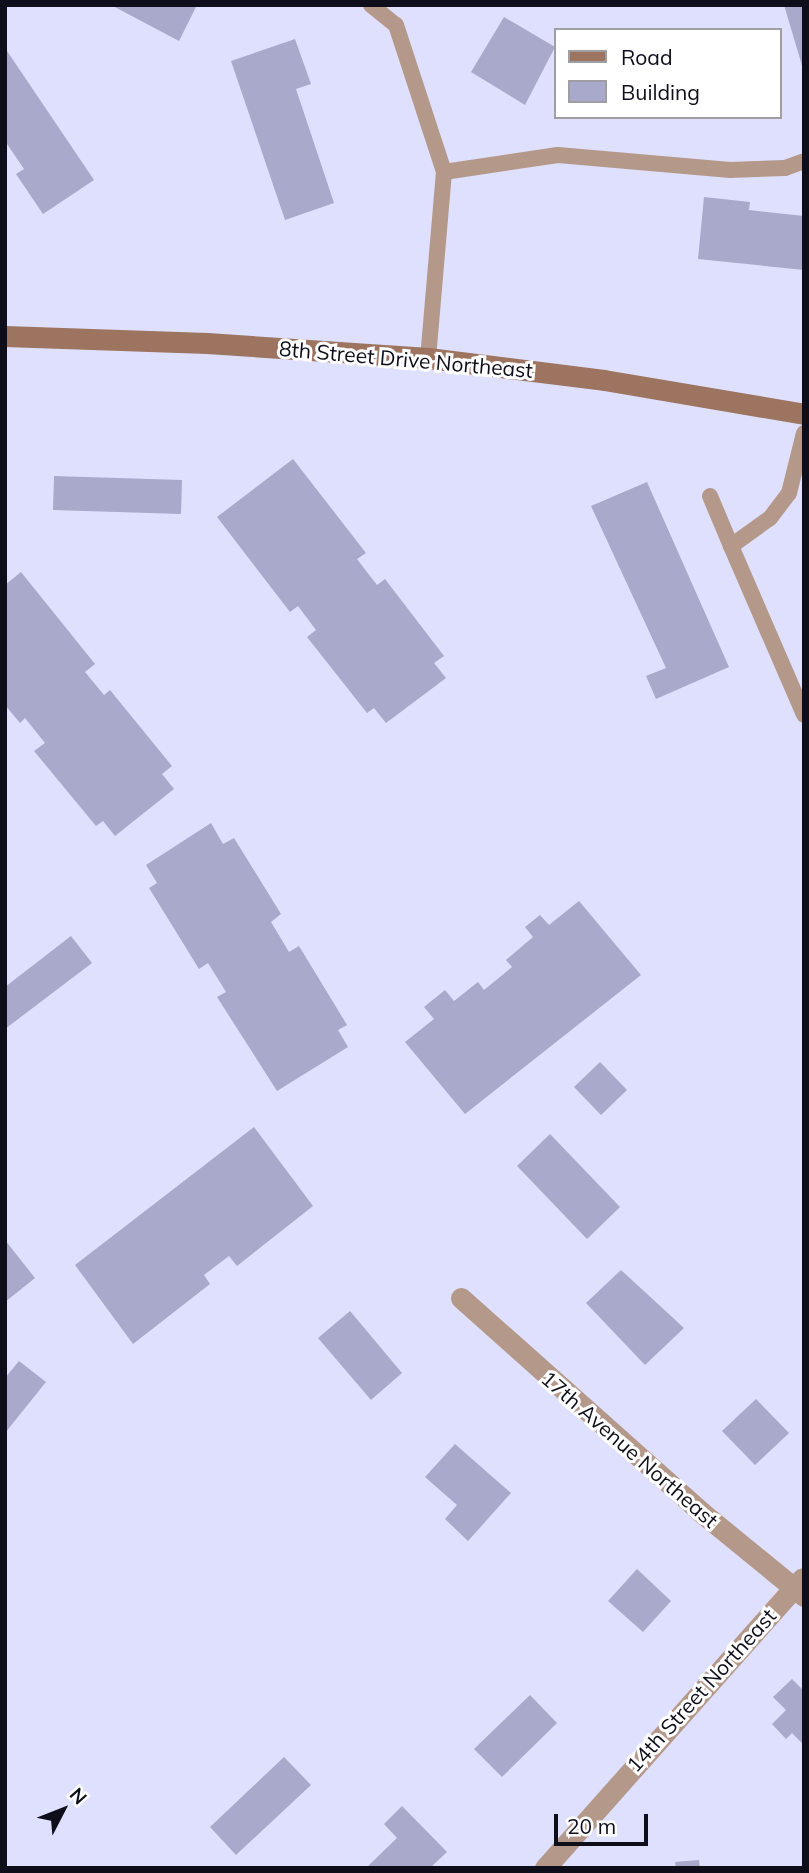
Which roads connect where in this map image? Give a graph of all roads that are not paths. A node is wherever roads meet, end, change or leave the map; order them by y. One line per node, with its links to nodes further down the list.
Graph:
1 (371, 5): 3 (lane)
2 (804, 161): 3 (lane)
3 (444, 172): 5 (lane)
4 (5, 336): 5 (main road, 8th Street Drive Northeast)
5 (428, 358): 6 (main road, 8th Street Drive Northeast)
6 (804, 414)
7 (804, 433): 9 (lane)
8 (710, 496): 9 (lane)
9 (731, 546): 10 (lane)
10 (804, 715)
11 (461, 1298): 12 (street, 17th Avenue Northeast)
12 (800, 1587): 13 (street, 14th Street Northeast)
13 (545, 1868)

